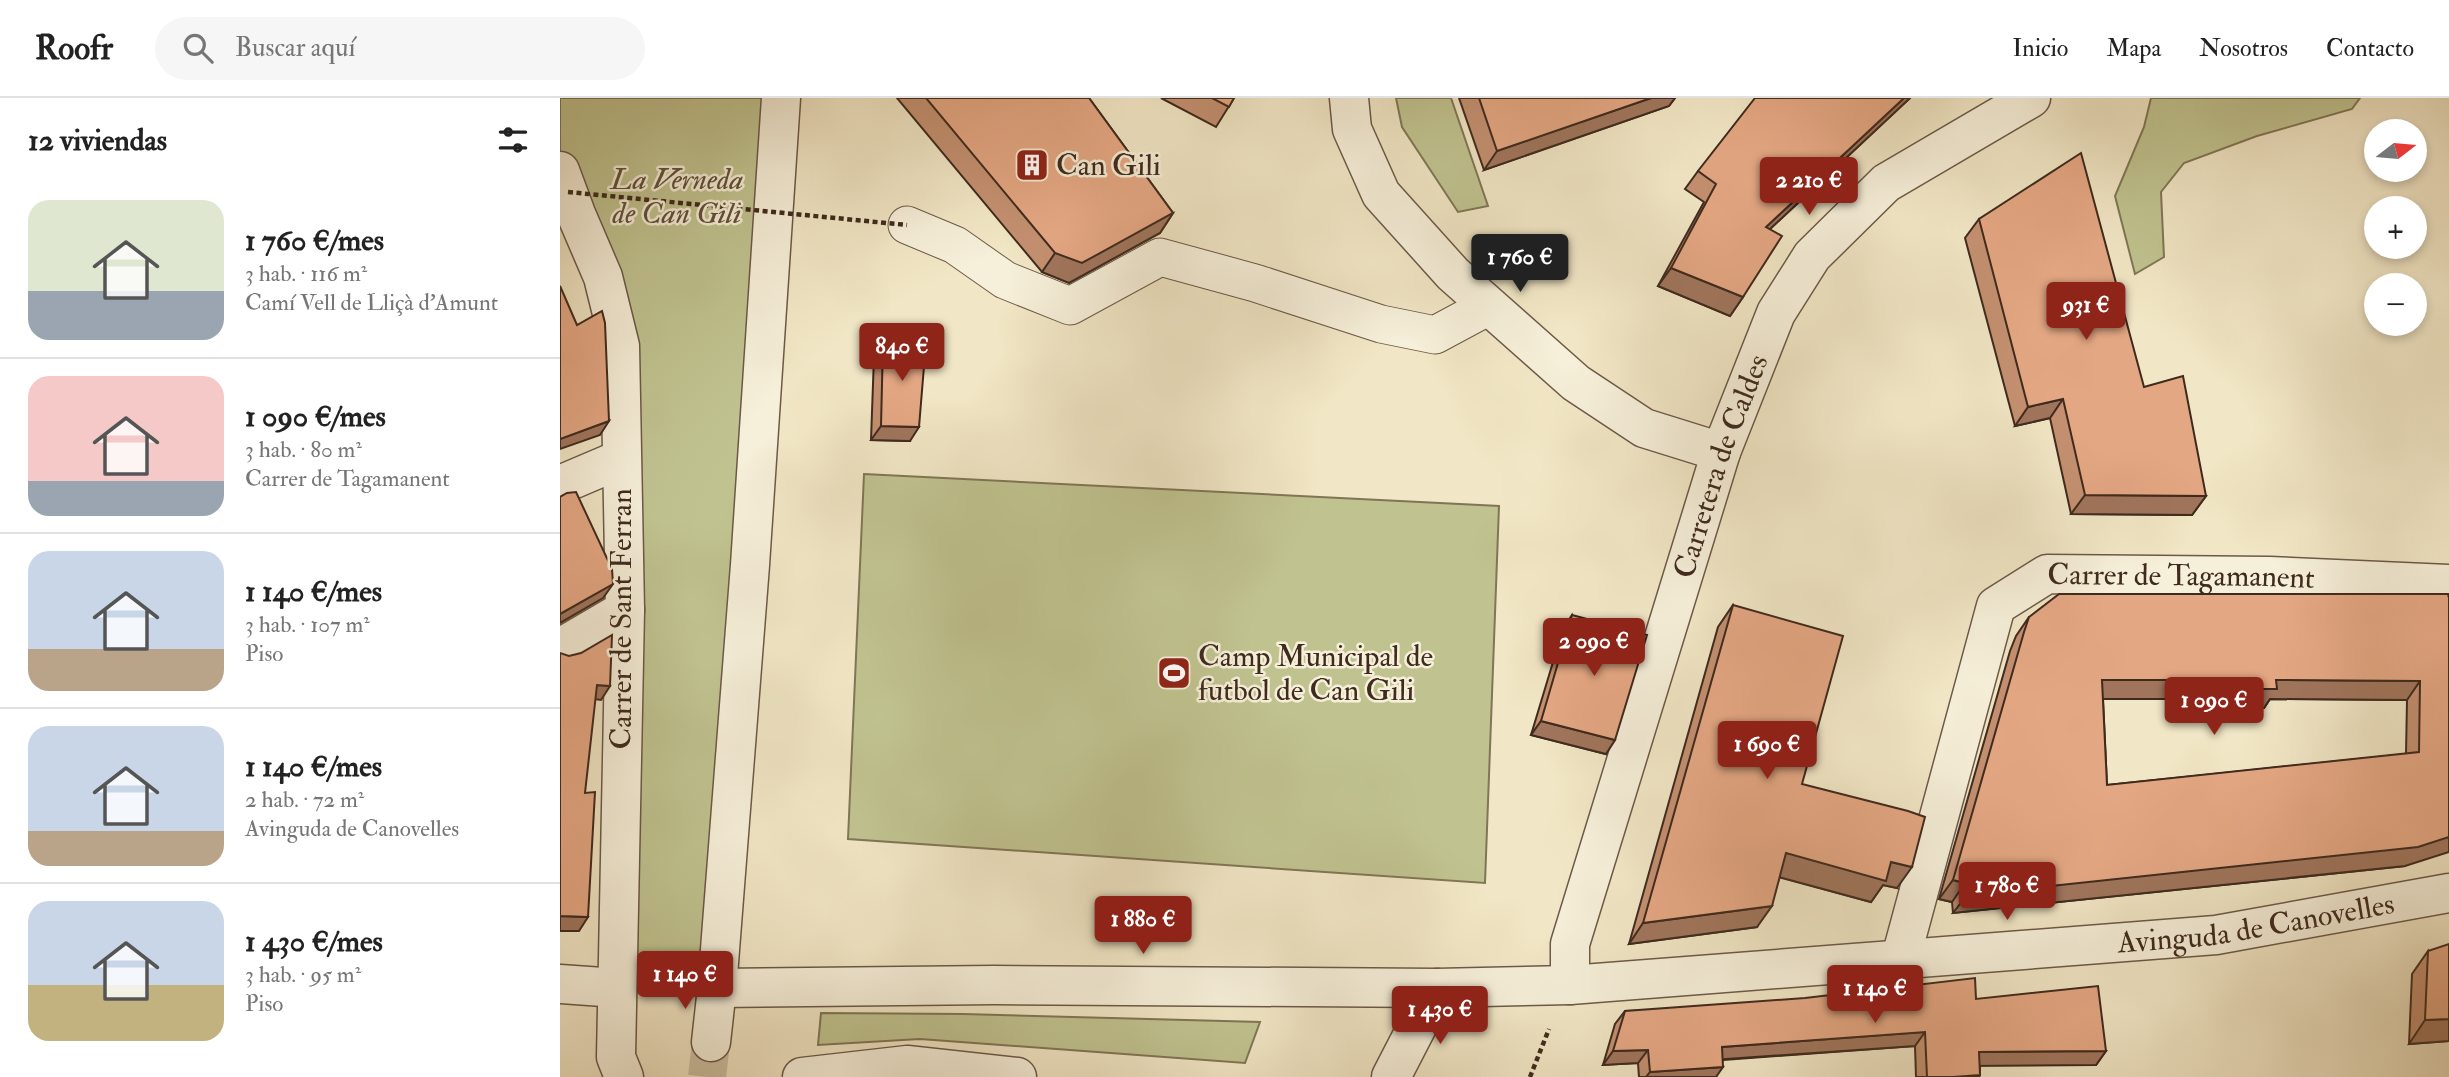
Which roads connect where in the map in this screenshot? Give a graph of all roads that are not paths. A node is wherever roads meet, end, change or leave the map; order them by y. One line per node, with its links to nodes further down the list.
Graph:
1 (781, 98): 17 (street)
2 (1349, 98): 6 (street)
3 (2031, 98): 7 (street, Carretera de Caldes)
4 (565, 200): 8 (street, Carrer de Sant Ferran)
5 (907, 225): 6 (street)
6 (1489, 306): 7 (street)
7 (1721, 452): 19 (street, Carretera de Caldes)
8 (621, 459): 9 (street); 11 (street, Carrer de Sant Ferran)
9 (560, 485)
10 (2449, 584): 14 (street, Carrer de Tagamanent)
11 (625, 610): 12 (street); 16 (street, Carrer de Sant Ferran)
12 (560, 648)
13 (2449, 893): 14 (street, Avinguda de Canovelles)
14 (1900, 961): 19 (street, Avinguda de Canovelles)
15 (560, 984): 16 (street)
16 (617, 988): 21 (street, Carrer de Sant Ferran)
17 (718, 988): 18 (street, Avinguda de Canovelles); 20 (street)
18 (1437, 988): 19 (street, Avinguda de Canovelles); 24 (street)
19 (1562, 1001)
20 (711, 1042)
21 (624, 1077)
22 (802, 1077): 23 (street)
23 (1017, 1077)
24 (1391, 1077)

